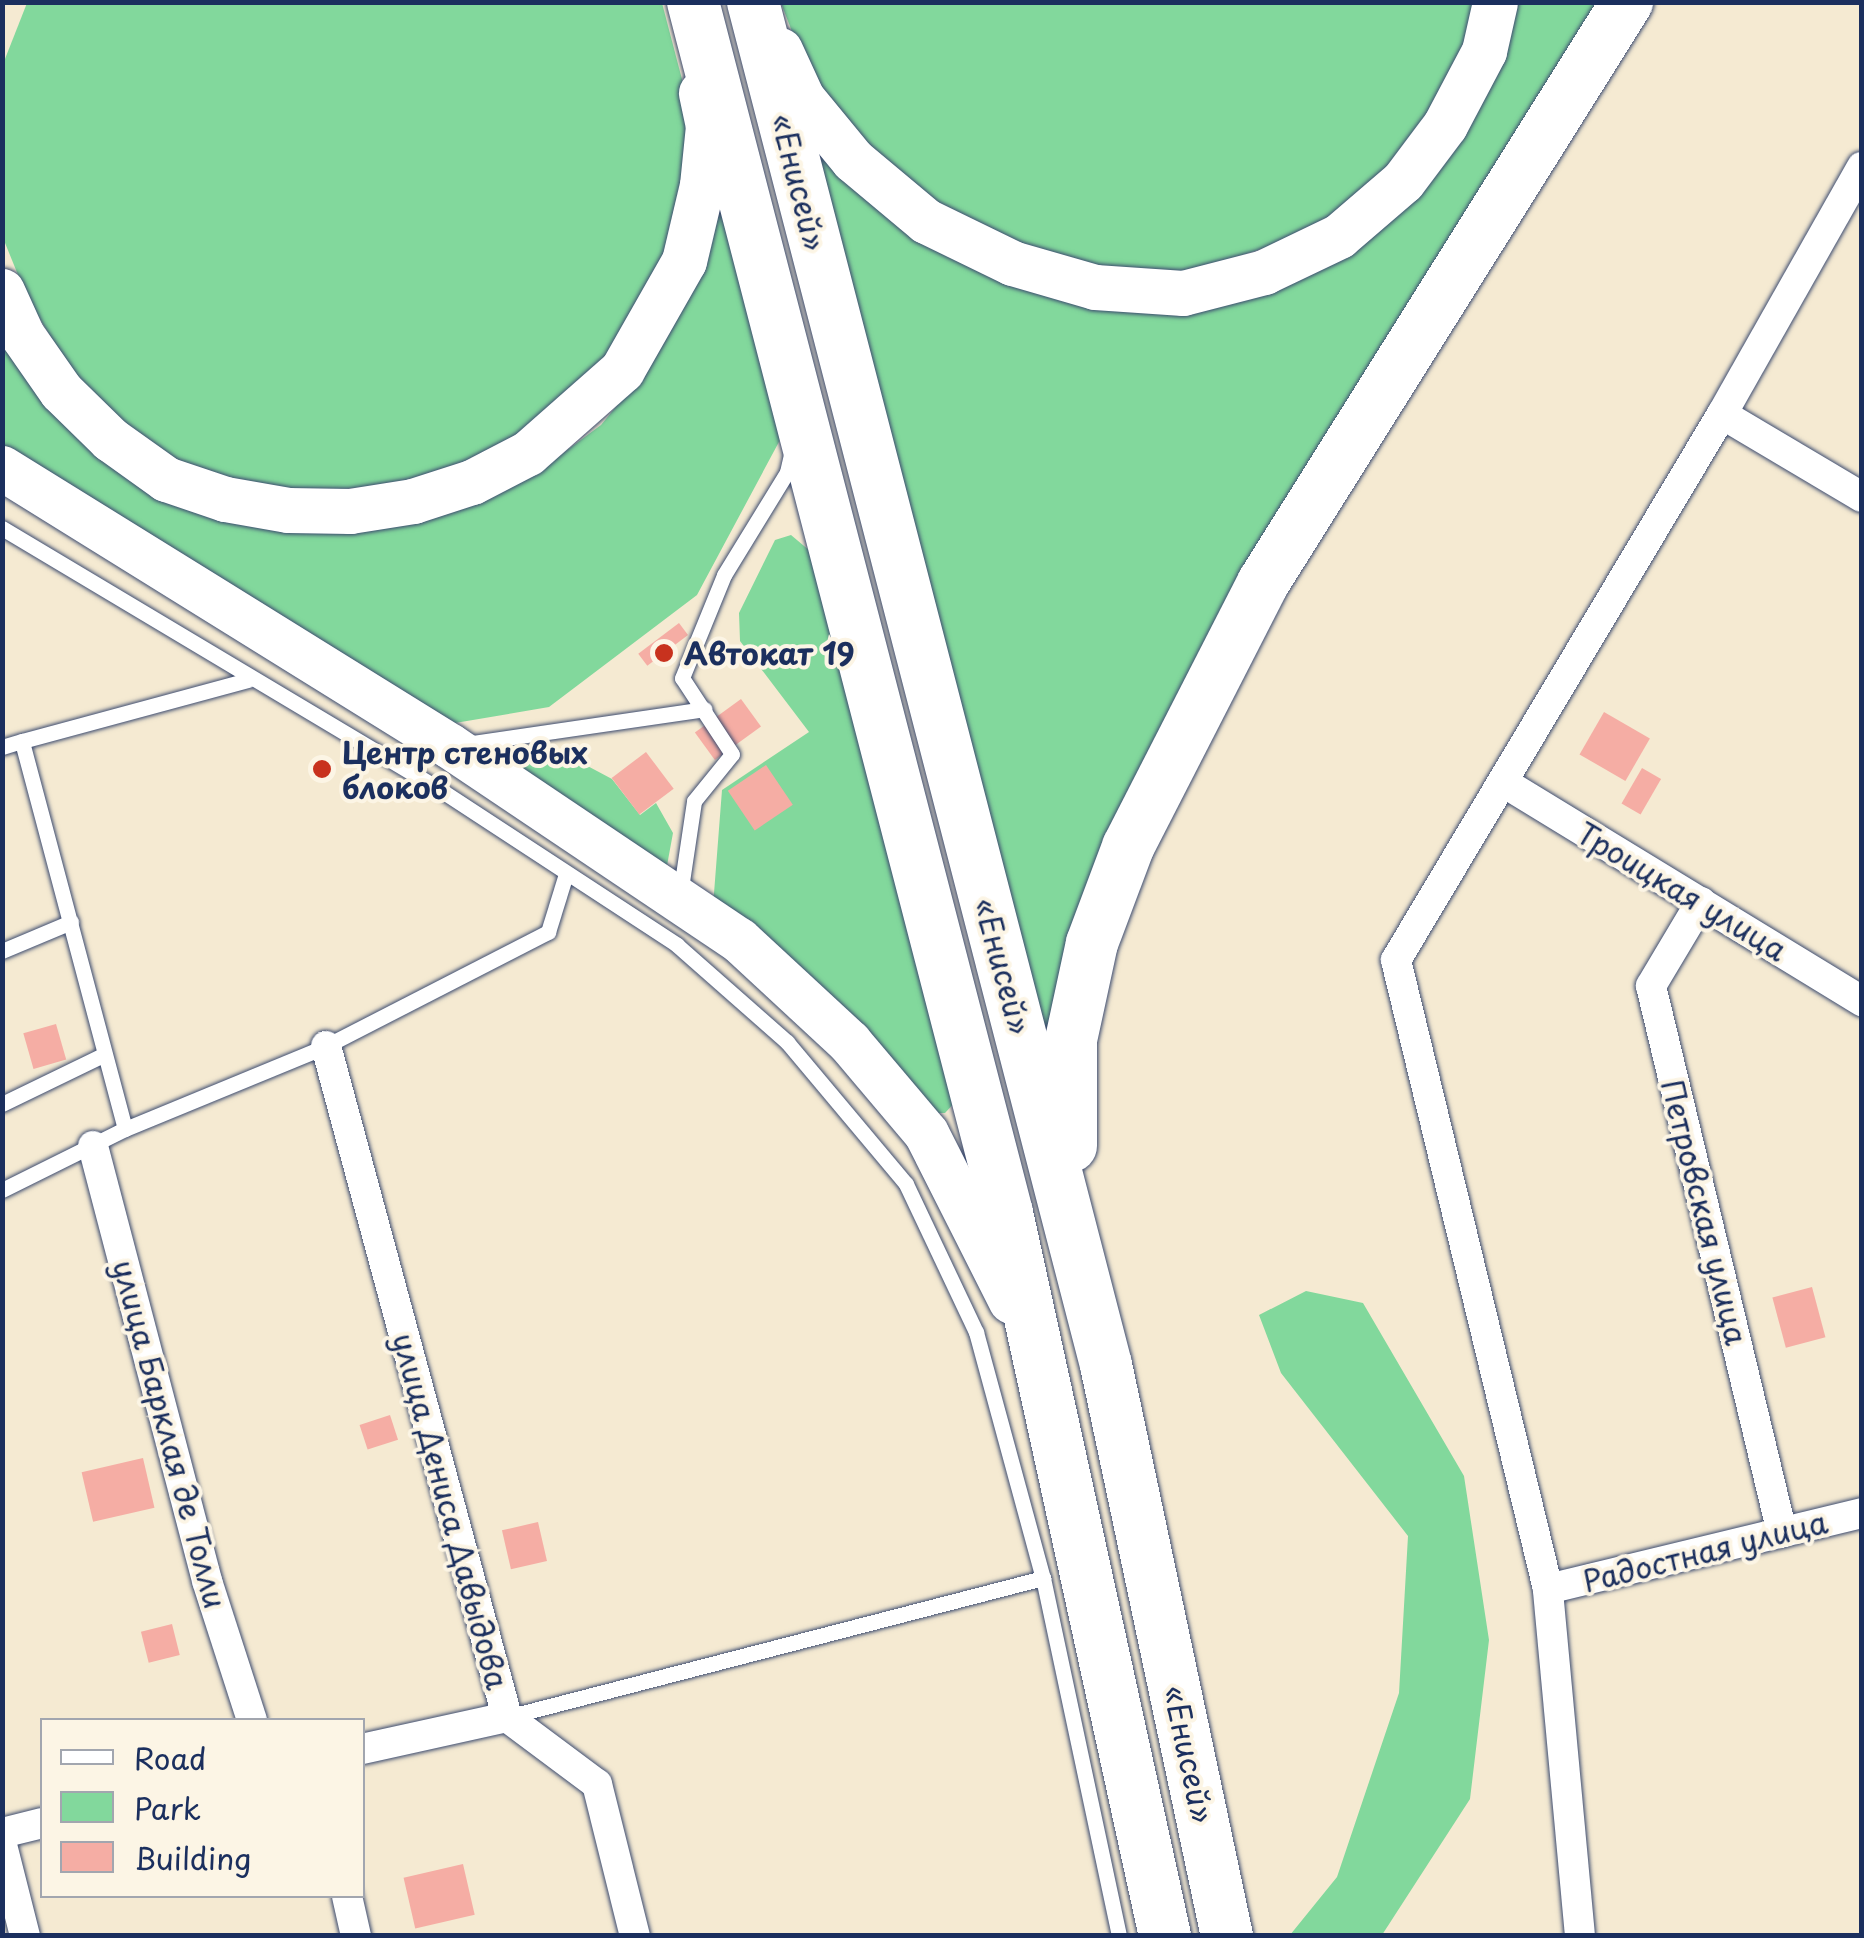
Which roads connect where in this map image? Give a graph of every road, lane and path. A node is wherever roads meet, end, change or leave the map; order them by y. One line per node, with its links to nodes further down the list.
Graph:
1 (685, 2): 7 (main road)
2 (693, 2): 8 (highway, «Енисей»)
3 (756, 2): 4 (main road); 31 (highway, «Енисей»)
4 (1495, 2)
5 (1627, 2): 31 (highway)
6 (1862, 166): 9 (street)
7 (2, 291)
8 (791, 382): 14 (lane); 32 (highway, «Енисей»)
9 (1732, 420): 11 (street); 18 (street)
10 (2, 468): 16 (main road)
11 (1862, 498)
12 (2, 528): 13 (lane)
13 (248, 680): 15 (lane); 19 (lane)
14 (704, 709): 16 (lane); 20 (lane)
15 (22, 741): 17 (lane); 22 (lane)
16 (450, 746): 20 (main road)
17 (2, 747)
18 (1503, 782): 21 (street, Троицкая улица); 36 (street)
19 (566, 874): 25 (lane); 35 (lane)
20 (680, 895): 32 (main road)
21 (1700, 902): 24 (street, Троицкая улица); 34 (street, Петровская улица)
22 (70, 922): 23 (lane); 26 (lane)
23 (2, 951)
24 (1862, 1001)
25 (326, 1046): 28 (lane); 37 (street, улица Дениса Давыдова)
26 (105, 1054): 27 (lane); 28 (lane)
27 (2, 1104)
28 (125, 1129): 29 (lane)
29 (93, 1146): 30 (lane); 38 (street, улица Барклая де Толли)
30 (2, 1190)
31 (1106, 1365): 49 (highway, «Енисей»)
32 (1052, 1408): 48 (highway, «Енисей»)
33 (1862, 1514): 34 (street, Радостная улица)
34 (1782, 1533): 36 (street, Радостная улица)
35 (1043, 1578): 37 (lane); 47 (lane)
36 (1548, 1589): 50 (street)
37 (507, 1717): 39 (street); 46 (street, улица Дениса Давыдова)
38 (251, 1718)
39 (365, 1747)
40 (40, 1823): 41 (street)
41 (2, 1832)
42 (2, 1845): 44 (street)
43 (347, 1898): 45 (street)
44 (25, 1936)
45 (356, 1936)
46 (635, 1936)
47 (1119, 1936)
48 (1165, 1936)
49 (1227, 1936)
50 (1580, 1936)

